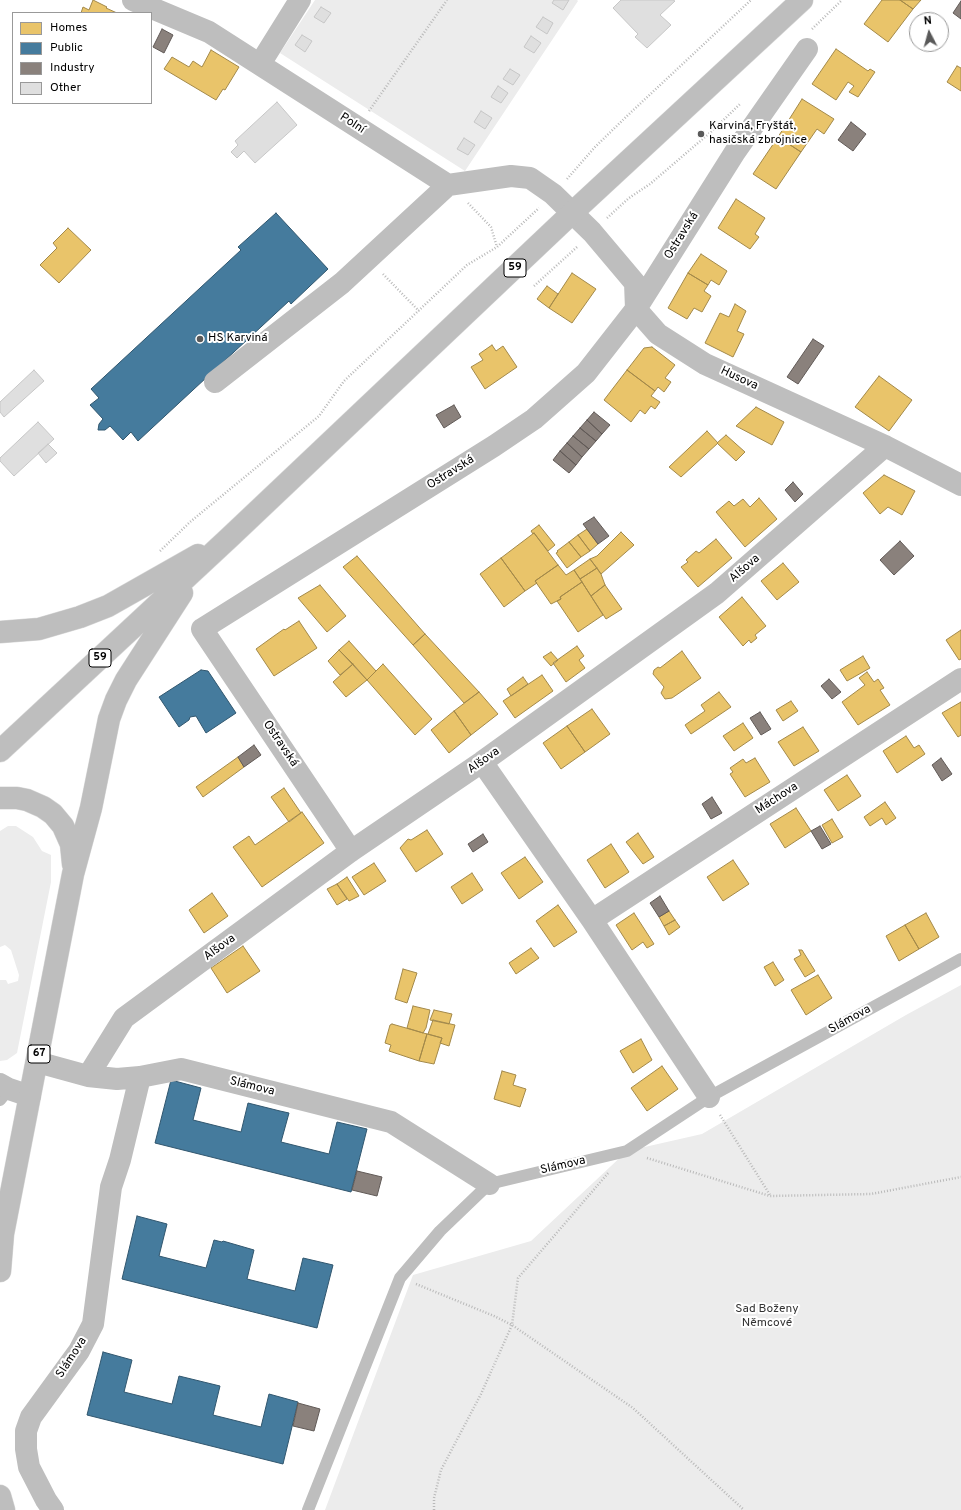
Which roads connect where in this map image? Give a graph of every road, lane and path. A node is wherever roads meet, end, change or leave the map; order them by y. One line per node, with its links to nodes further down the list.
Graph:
1 (133, 0): 8 (street, Polní)
2 (300, 0): 8 (street)
3 (447, 0): 10 (path)
4 (751, 0): 12 (path)
5 (802, 0): 14 (street, 59)
6 (842, 0): 7 (path)
7 (808, 40): 19 (street, Ostravská)
8 (260, 64): 10 (street, Polní)
9 (742, 102): 15 (path)
10 (357, 128): 11 (street, Polní)
11 (448, 185): 12 (street); 16 (path); 17 (street)
12 (544, 199): 13 (path); 13 (path); 14 (street)
13 (535, 213): 16 (path)
14 (572, 213): 15 (street); 24 (street, 59)
15 (592, 232): 18 (path); 19 (street)
16 (497, 247): 20 (path)
17 (369, 258): 20 (path); 21 (street)
18 (534, 286)
19 (636, 308): 22 (street, Husova); 32 (street, Ostravská)
20 (419, 311): 25 (path)
21 (216, 382)
22 (885, 446): 23 (street, Husova); 30 (street, Alšova)
23 (961, 485)
24 (230, 537): 26 (street, 59); 27 (street)
25 (155, 556)
26 (200, 565): 29 (street, 59); 33 (street)
27 (0, 632)
28 (961, 679): 34 (street, Máchova)
29 (0, 751)
30 (482, 762): 32 (street, Alšova); 34 (street)
31 (0, 798): 33 (street)
32 (352, 852): 37 (street, Alšova)
33 (73, 874): 36 (street, 67)
34 (592, 920): 41 (street)
35 (961, 959): 41 (lane, Slámova)
36 (38, 1062): 37 (street, Slámova); 40 (street, 67)
37 (88, 1076): 38 (street, Slámova)
38 (140, 1077): 44 (street, Slámova); 52 (street, Slámova)
39 (3, 1091): 40 (street)
40 (30, 1096): 46 (street, 67)
41 (709, 1097): 42 (lane, Slámova); 45 (path)
42 (627, 1151): 44 (lane, Slámova); 45 (path); 49 (path)
43 (961, 1177): 45 (path)
44 (489, 1184): 48 (lane)
45 (770, 1196)
46 (2, 1237): 47 (street)
47 (0, 1271)
48 (400, 1278): 49 (path); 53 (lane)
49 (512, 1326): 54 (path); 55 (path)
50 (0, 1496): 51 (street)
51 (4, 1510)
52 (53, 1510)
53 (308, 1510)
54 (434, 1510)
55 (744, 1510)

